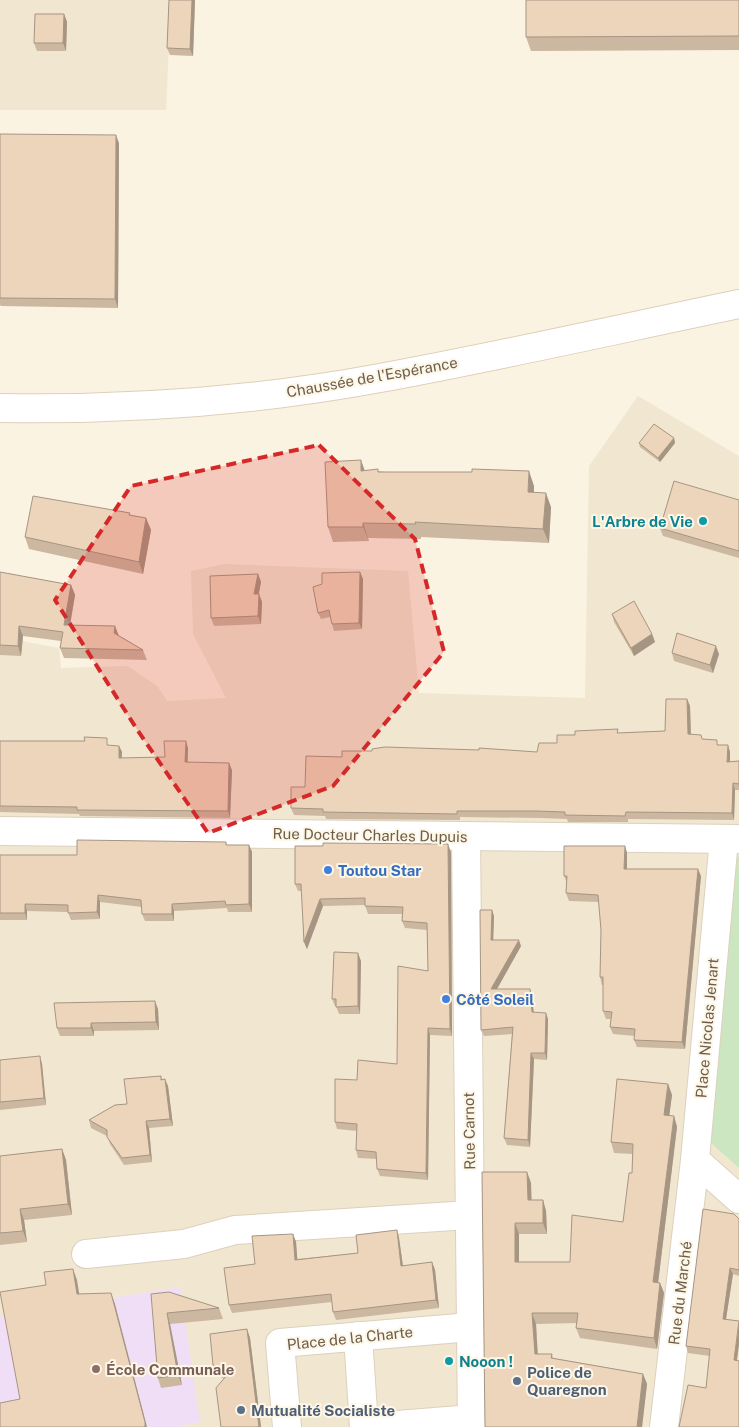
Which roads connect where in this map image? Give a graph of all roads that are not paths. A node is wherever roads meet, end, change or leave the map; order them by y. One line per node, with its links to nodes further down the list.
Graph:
1 (739, 304): 2 (street, Chaussée de l'Espérance)
2 (0, 408)
3 (0, 831): 4 (street, Rue Docteur Charles Dupuis)
4 (466, 836): 5 (street, Rue Docteur Charles Dupuis); 8 (street, Rue Carnot)
5 (731, 839): 6 (street, Place Nicolas Jenart)
6 (695, 1160): 7 (street); 16 (street, Rue du Marché)
7 (739, 1199)
8 (470, 1215): 9 (street); 10 (street, Rue Carnot)
9 (86, 1254)
10 (471, 1327): 11 (street, Place de la Charte); 12 (street, Rue Carnot)
11 (358, 1336): 13 (street, Place de la Charte); 14 (street)
12 (472, 1423): 15 (street)
13 (287, 1427)
14 (364, 1427)
15 (373, 1427)
16 (664, 1427)

